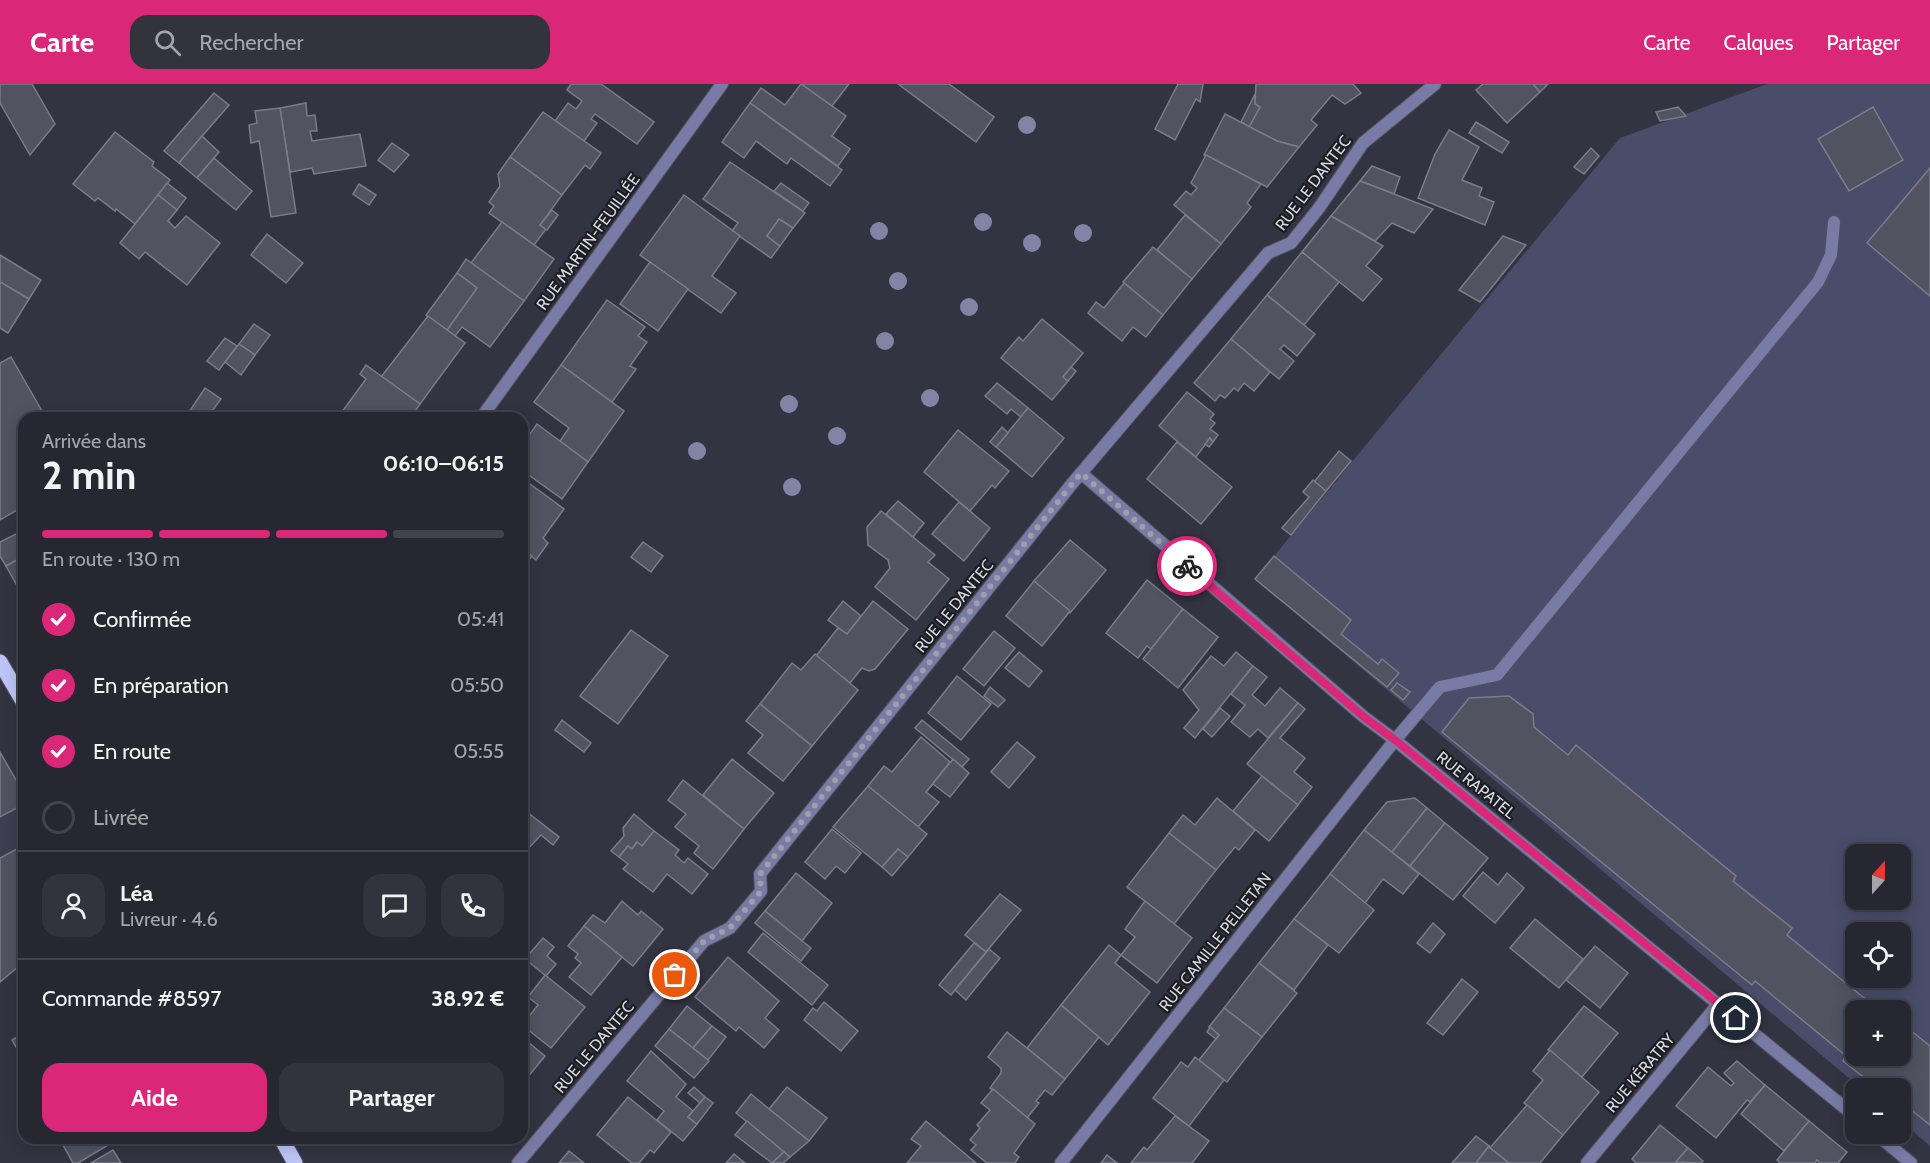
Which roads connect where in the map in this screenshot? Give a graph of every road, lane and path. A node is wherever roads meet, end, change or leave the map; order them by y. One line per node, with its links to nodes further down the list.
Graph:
1 (722, 84): 4 (street, RUE MARTIN-FEUILLÉE)
2 (1435, 84): 5 (street, RUE LE DANTEC)
3 (1834, 222): 8 (street, RUE CAMILLE PELLETAN)
4 (485, 412)
5 (1081, 473): 8 (street, RUE RAPATEL); 14 (street, RUE LE DANTEC)
6 (0, 662): 7 (main road)
7 (18, 693)
8 (1395, 740): 9 (street, RUE RAPATEL); 15 (street, RUE CAMILLE PELLETAN)
9 (1719, 1003): 10 (street, RUE RAPATEL); 16 (street, RUE KÉRATRY)
10 (1845, 1108)
11 (284, 1144): 13 (main road)
12 (1888, 1144): 17 (street)
13 (295, 1163)
14 (518, 1163)
15 (1060, 1163)
16 (1587, 1163)
17 (1911, 1163)

